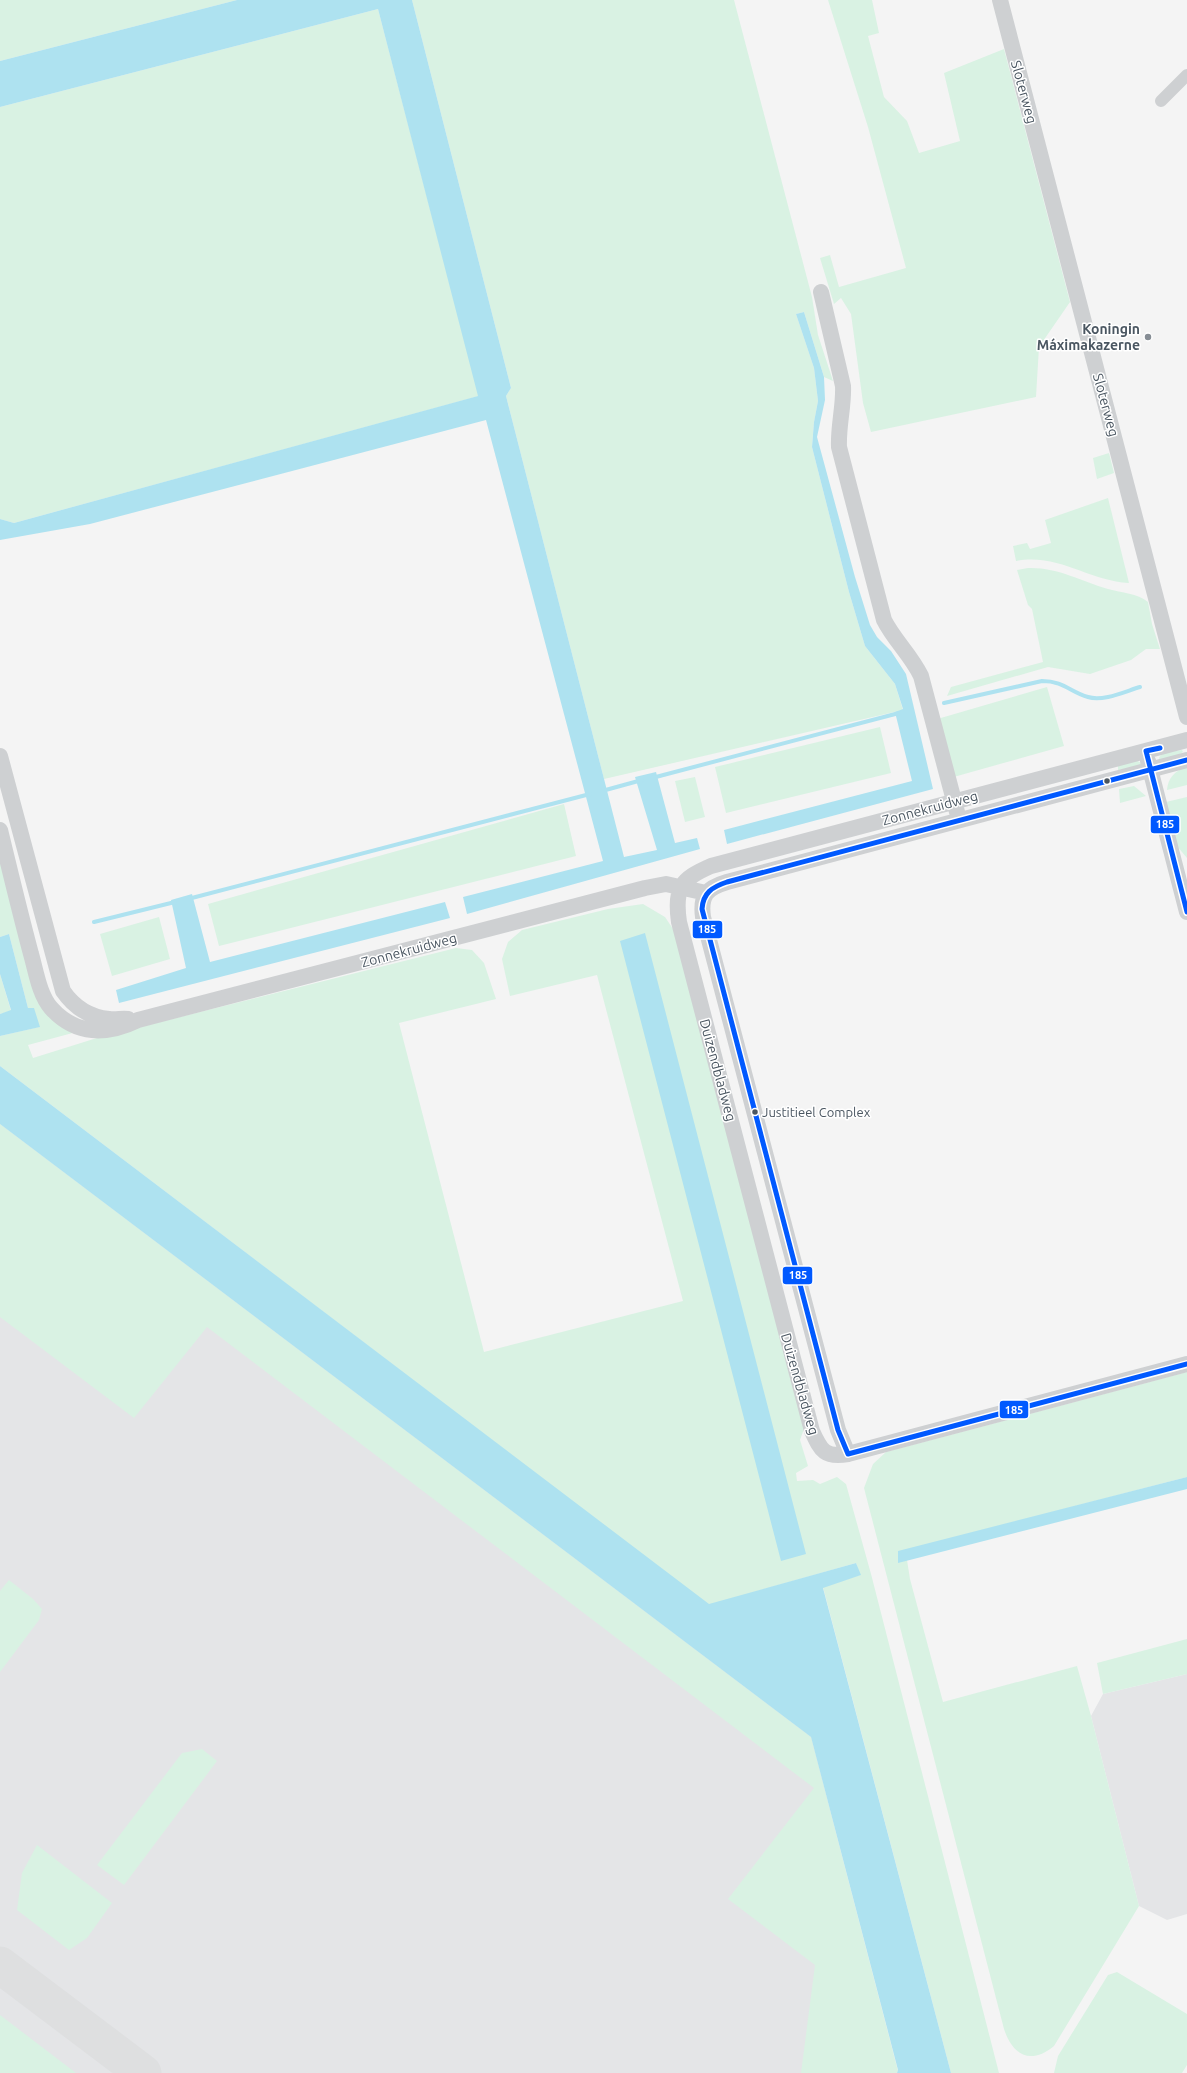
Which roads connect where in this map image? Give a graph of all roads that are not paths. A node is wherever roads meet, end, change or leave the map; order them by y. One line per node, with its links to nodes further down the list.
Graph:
1 (1000, 0): 5 (street, Sloterweg)
2 (1187, 75): 3 (street)
3 (1161, 101)
4 (821, 292): 11 (street)
5 (1187, 717)
6 (1187, 740): 7 (street, Zonnekruidweg)
7 (1146, 751): 10 (street); 11 (street, Zonnekruidweg)
8 (0, 756): 18 (street)
9 (1187, 760): 10 (street, Zonnekruidweg)
10 (1150, 771): 12 (street, Zonnekruidweg); 14 (street)
11 (954, 802): 12 (street); 15 (street, Zonnekruidweg)
12 (960, 821): 16 (street, Zonnekruidweg)
13 (0, 830): 18 (street)
14 (1183, 877): 17 (street)
15 (680, 888): 16 (street, Zonnekruidweg); 18 (street, Zonnekruidweg); 20 (street, Duizendbladweg)
16 (706, 893): 20 (street, Duizendbladweg)
17 (1187, 912)
18 (138, 1020)
19 (1187, 1364): 20 (street)
20 (848, 1454)

